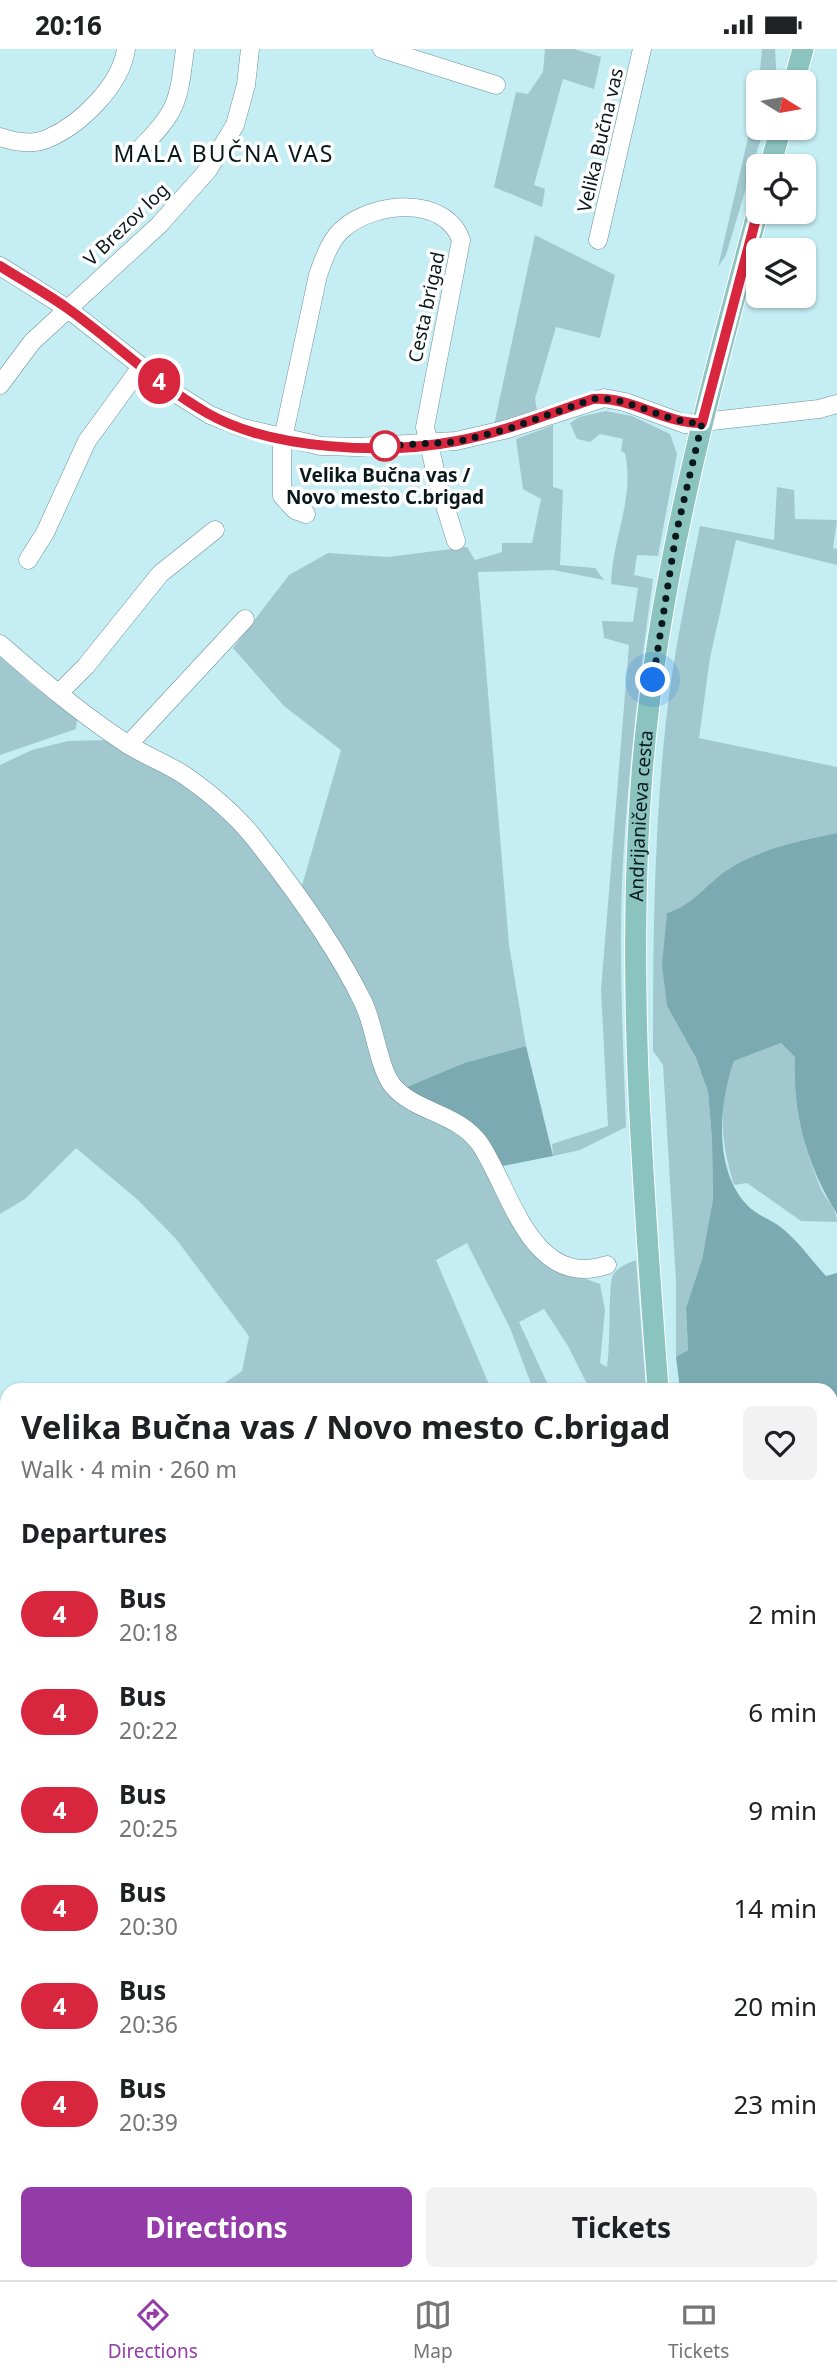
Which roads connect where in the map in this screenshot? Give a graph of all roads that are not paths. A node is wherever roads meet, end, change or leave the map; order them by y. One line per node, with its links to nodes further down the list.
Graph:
1 (126, 49): 9 (street)
2 (185, 49): 10 (street)
3 (250, 49): 14 (street, V Brezov log)
4 (382, 49): 8 (street)
5 (642, 49): 12 (street, Velika Bučna vas)
6 (803, 49): 7 (main road)
7 (797, 70)
8 (496, 85)
9 (0, 137)
10 (138, 151)
11 (755, 224): 18 (main road, Andrijaničeva cesta)
12 (598, 240)
13 (0, 266): 14 (street)
14 (68, 309): 15 (street); 16 (street)
15 (141, 367): 19 (street); 24 (street)
16 (0, 385)
17 (837, 404): 18 (street)
18 (702, 423): 20 (street); 30 (main road, Andrijaničeva cesta)
19 (283, 439): 20 (street); 20 (street, Cesta brigad); 21 (street, Cesta brigad)
20 (428, 445): 23 (street, Cesta brigad)
21 (306, 514)
22 (215, 530): 27 (street)
23 (456, 541)
24 (28, 560)
25 (244, 618): 28 (street)
26 (0, 644): 27 (street)
27 (59, 693): 28 (street)
28 (128, 745): 29 (street)
29 (607, 1265)
30 (658, 1383)

